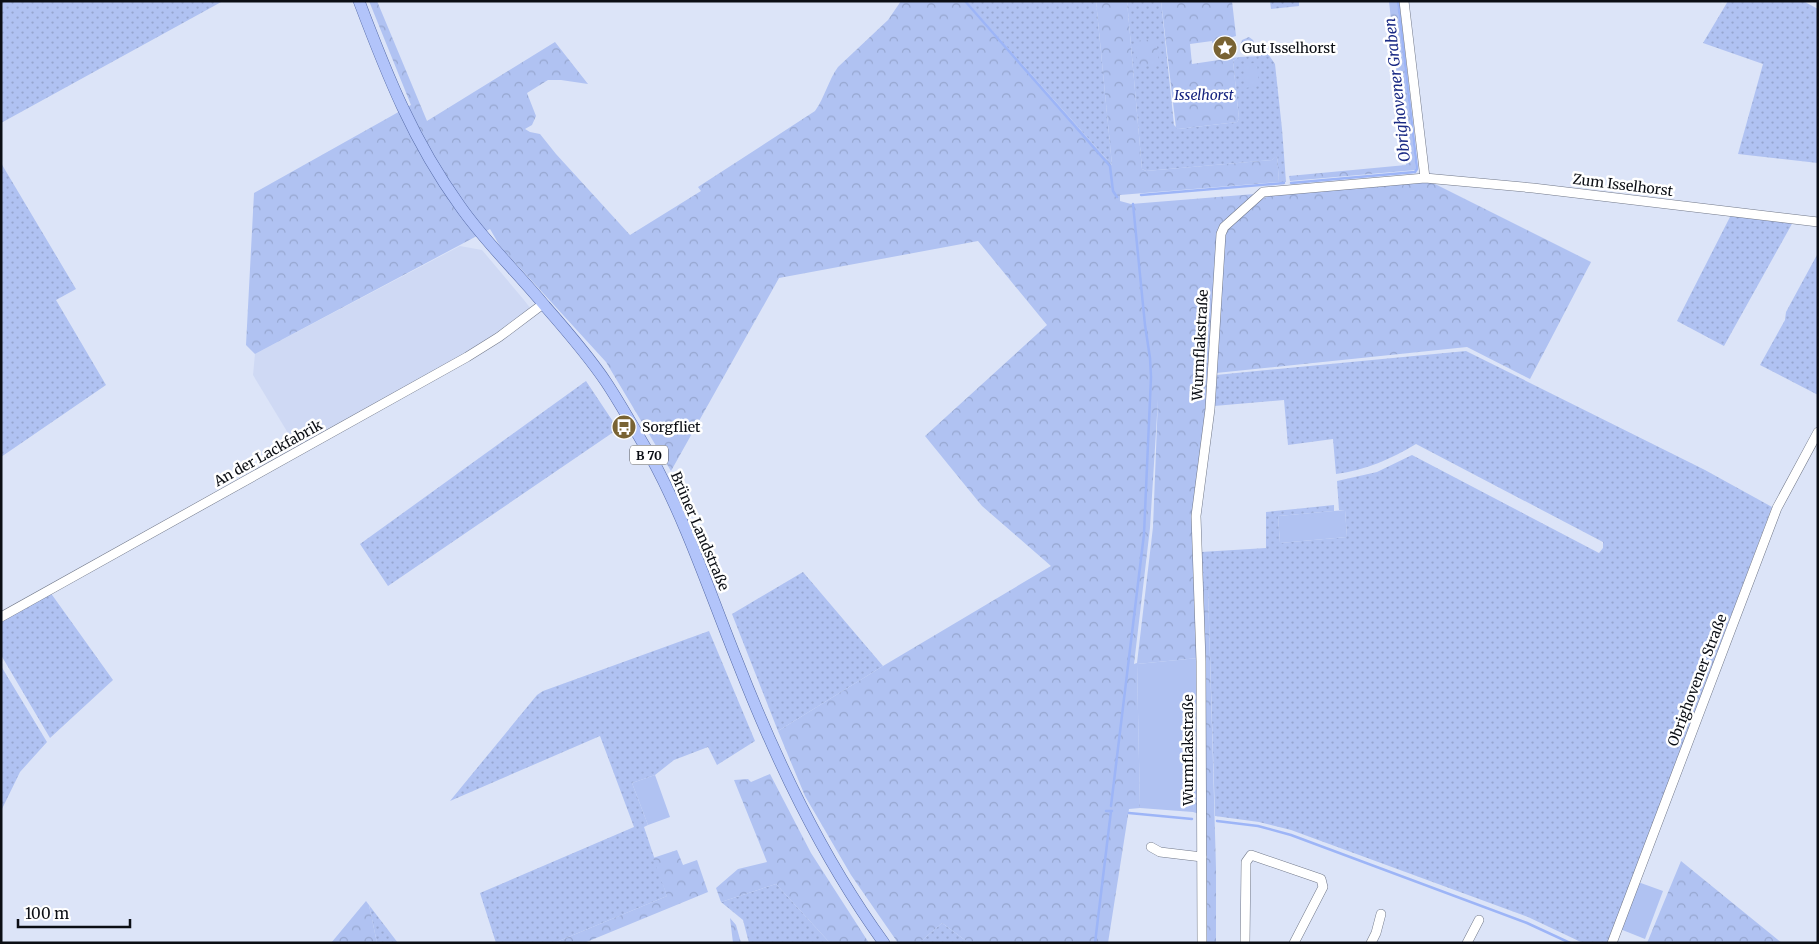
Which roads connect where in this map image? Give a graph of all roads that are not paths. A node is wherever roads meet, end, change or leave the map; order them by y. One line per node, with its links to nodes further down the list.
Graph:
1 (359, 1): 5 (main road, Brüner Landstraße / B 70)
2 (1404, 1): 3 (street)
3 (1425, 178): 4 (street, Zum Isselhorst); 9 (street, Wurmflakstraße)
4 (1818, 222)
5 (543, 304): 7 (street, An der Lackfabrik); 12 (main road, Brüner Landstraße / B 70)
6 (1818, 432): 18 (street, Obrighovener Straße)
7 (1, 617)
8 (1151, 847): 9 (street)
9 (1202, 857): 13 (street, Wurmflakstraße)
10 (1381, 914): 16 (street)
11 (1479, 920): 17 (street)
12 (884, 943)
13 (1202, 943)
14 (1245, 943): 15 (street)
15 (1294, 943)
16 (1371, 943)
17 (1467, 943)
18 (1612, 943)

